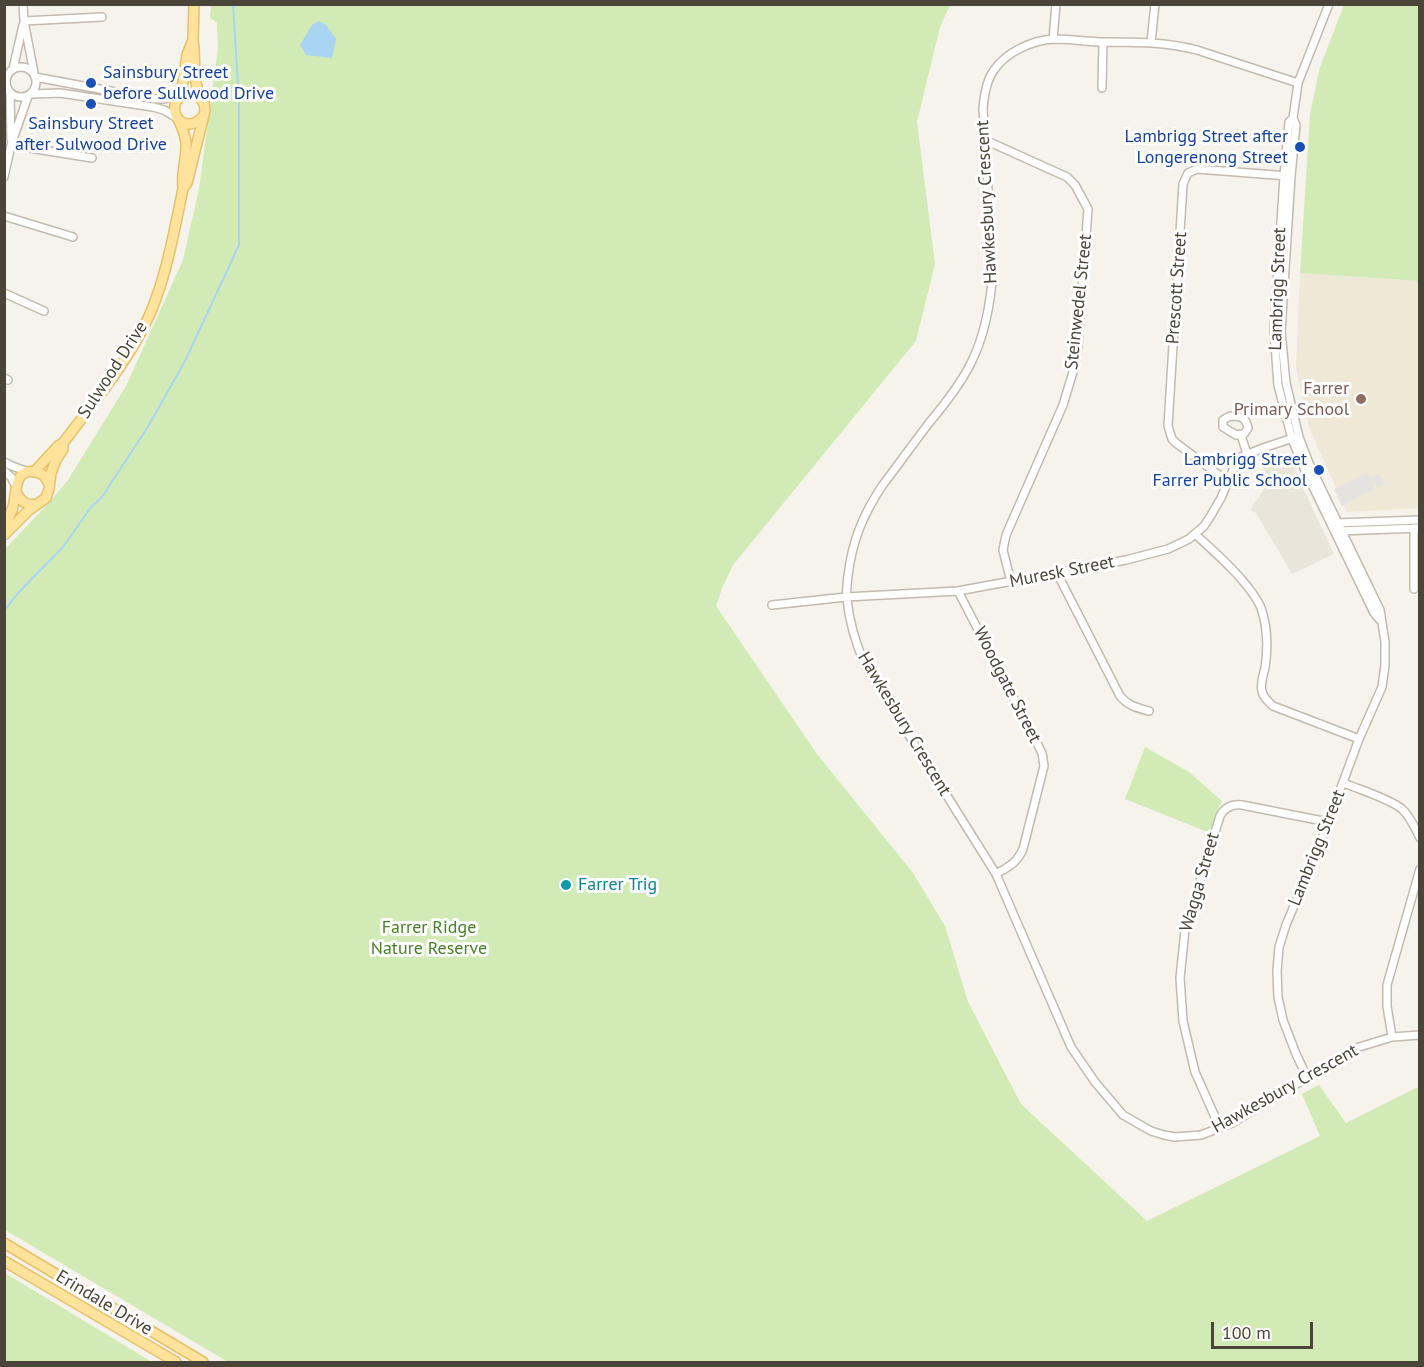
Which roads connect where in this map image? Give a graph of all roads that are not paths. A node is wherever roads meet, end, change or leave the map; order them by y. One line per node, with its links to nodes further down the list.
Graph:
1 (23, 4): 7 (street)
2 (194, 4): 9 (main road)
3 (1056, 4): 8 (street)
4 (1155, 4): 11 (street)
5 (1329, 4): 14 (street, Lambrigg Street)
6 (102, 17): 7 (street)
7 (24, 21): 12 (street); 13 (street)
8 (1053, 39): 10 (street, Hawkesbury Crescent); 22 (street, Hawkesbury Crescent)
9 (193, 40): 18 (main road); 19 (main road)
10 (1102, 42): 11 (street, Hawkesbury Crescent); 15 (street)
11 (1151, 42): 14 (street, Hawkesbury Crescent)
12 (10, 69): 13 (street); 16 (street)
13 (35, 76): 17 (street); 18 (street)
14 (1298, 83): 25 (street, Lambrigg Street)
15 (1102, 87)
16 (7, 90): 17 (street); 23 (street)
17 (29, 95): 21 (street); 23 (street)
18 (181, 95): 19 (main road); 21 (main road)
19 (199, 96): 20 (main road)
20 (204, 115): 21 (main road); 27 (main road, Sulwood Drive)
21 (178, 119): 27 (main road, Sulwood Drive)
22 (985, 140): 51 (street, Steinwedel Street); 54 (street, Hawkesbury Crescent)
23 (11, 144): 24 (street); 26 (street)
24 (92, 158)
25 (1287, 176): 33 (street, Lambrigg Street); 39 (street, Prescott Street)
26 (4, 177)
27 (183, 189): 34 (main road, Sulwood Drive)
28 (4, 216): 29 (street)
29 (73, 237)
30 (4, 293): 31 (street)
31 (44, 311)
32 (1241, 435): 35 (street)
33 (1295, 438): 35 (street); 44 (street, Lambrigg Street)
34 (63, 443): 38 (main road, Sulwood Drive); 40 (main road, Sulwood Drive)
35 (1247, 454): 39 (street, Muresk Street)
36 (4, 462): 38 (street)
37 (4, 471): 41 (street)
38 (32, 472): 40 (main road); 41 (main road, Sulwood Drive)
39 (1227, 481): 48 (street, Muresk Street)
40 (49, 484): 42 (main road, Sulwood Drive)
41 (16, 490): 42 (main road); 45 (main road, Sulwood Drive)
42 (38, 504): 49 (main road, Sulwood Drive)
43 (1419, 520): 44 (street)
44 (1334, 523): 47 (street, Lambrigg Street)
45 (4, 524)
46 (1417, 528): 47 (street); 52 (street)
47 (1338, 531): 57 (street, Lambrigg Street)
48 (1196, 534): 50 (street, Muresk Street); 57 (street)
49 (4, 535)
50 (1057, 573): 51 (street, Muresk Street); 56 (street)
51 (1011, 582): 53 (street, Muresk Street)
52 (1414, 589)
53 (958, 591): 54 (street, Muresk Street); 62 (street, Woodgate Street)
54 (846, 597): 55 (street, Muresk Street); 62 (street, Hawkesbury Crescent)
55 (772, 604)
56 (1149, 711)
57 (1359, 739): 58 (street, Lambrigg Street)
58 (1344, 783): 59 (street, Lambrigg Street); 60 (street)
59 (1328, 822): 65 (street, Lambrigg Street); 66 (street, Wagga Street)
60 (1419, 838)
61 (1419, 869): 64 (street)
62 (996, 874): 66 (street, Hawkesbury Crescent)
63 (1419, 1035): 64 (street, Hawkesbury Crescent)
64 (1392, 1037): 65 (street, Hawkesbury Crescent)
65 (1307, 1077): 66 (street, Hawkesbury Crescent)
66 (1220, 1128)
67 (4, 1244): 70 (main road, Erindale Drive)
68 (4, 1261): 69 (main road, Erindale Drive)
69 (176, 1362)
70 (203, 1362)

